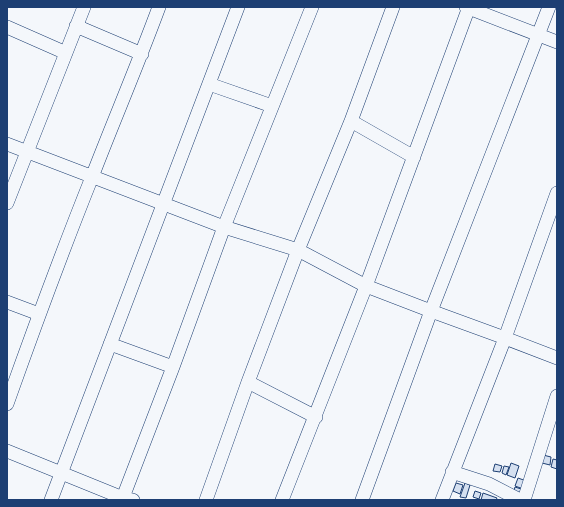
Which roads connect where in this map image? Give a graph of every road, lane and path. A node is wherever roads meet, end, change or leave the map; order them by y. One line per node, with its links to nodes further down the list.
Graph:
1 (84, 7): 8 (street)
2 (159, 7): 13 (street)
3 (238, 7): 14 (street)
4 (312, 7): 15 (street)
5 (393, 7): 16 (street)
6 (468, 7): 10 (street); 19 (street)
7 (549, 7): 10 (street)
8 (76, 26): 12 (street); 13 (street)
9 (7, 27): 12 (street)
10 (538, 35): 11 (street); 29 (street)
11 (557, 42)
12 (66, 52): 18 (street)
13 (142, 54): 20 (street)
14 (208, 84): 15 (street); 23 (street)
15 (272, 106): 25 (street)
16 (351, 121): 19 (street); 26 (street)
17 (7, 144): 18 (street)
18 (27, 152): 20 (street); 22 (street)
19 (414, 157): 27 (street)
20 (92, 176): 23 (street); 30 (street)
21 (557, 193): 24 (street)
22 (7, 203)
23 (164, 204): 25 (street); 32 (street)
24 (554, 210): 31 (street)
25 (224, 227): 26 (street); 34 (street)
26 (298, 250): 27 (street); 35 (street)
27 (366, 286): 29 (street); 38 (street)
28 (7, 302): 30 (street)
29 (431, 311): 31 (street); 46 (street)
30 (39, 314): 37 (street)
31 (505, 338): 33 (street); 40 (street)
32 (110, 344): 34 (street); 41 (street)
33 (557, 358)
34 (173, 367): 42 (street)
35 (248, 382): 38 (street); 44 (street)
36 (557, 396): 49 (street)
37 (7, 404)
38 (316, 417): 45 (street)
39 (7, 451): 41 (street)
40 (452, 472): 47 (street); 48 (street)
41 (61, 473): 42 (street); 43 (street)
42 (126, 499)
43 (51, 500)
44 (206, 500)
45 (282, 500)
46 (362, 500)
47 (442, 500)
48 (520, 500)
49 (524, 500)

